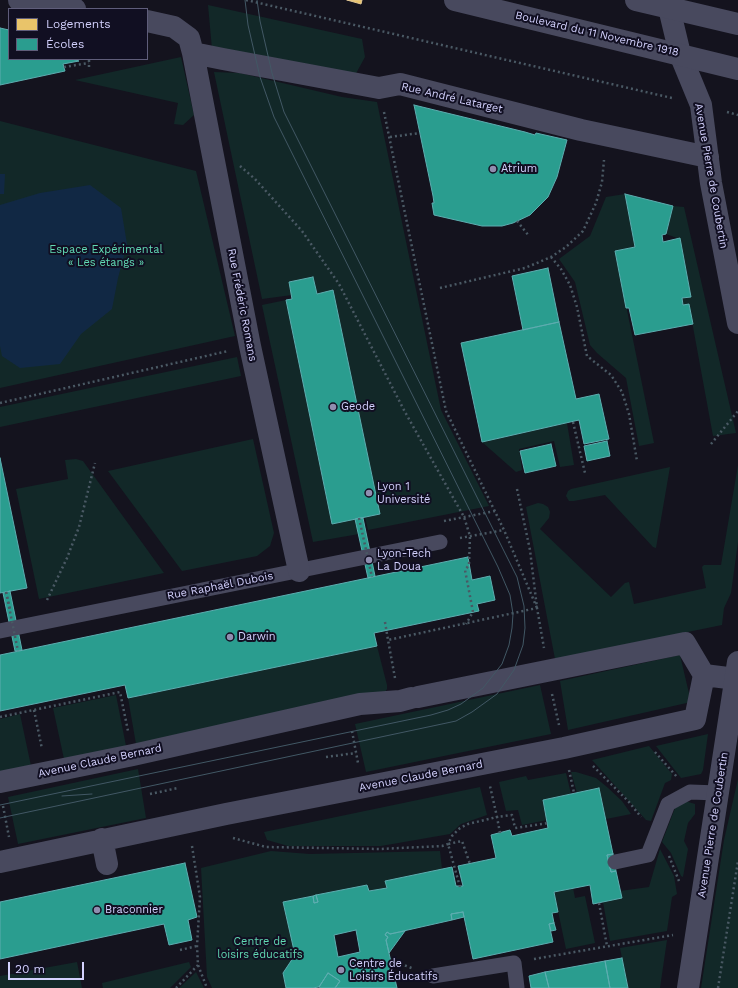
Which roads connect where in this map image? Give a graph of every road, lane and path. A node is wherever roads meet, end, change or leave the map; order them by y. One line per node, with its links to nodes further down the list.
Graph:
1 (19, 0): 6 (street)
2 (246, 0): 16 (path)
3 (455, 0): 10 (street, Boulevard du 11 Novembre 1918)
4 (636, 0): 5 (street)
5 (669, 4): 8 (street); 10 (street, Avenue Pierre de Coubertin)
6 (69, 8)
7 (148, 21): 9 (street, Rue André Latarget)
8 (738, 24)
9 (191, 45): 15 (street, Rue André Latarget); 42 (street, Rue Frédéric Romans)
10 (680, 54): 14 (street, Boulevard du 11 Novembre 1918); 16 (street, Avenue Pierre de Coubertin)
11 (89, 61): 12 (path); 13 (path)
12 (64, 67)
13 (88, 67)
14 (738, 69)
15 (379, 88): 19 (street, Rue André Latarget); 20 (path)
16 (701, 105): 17 (path); 21 (street, Avenue Pierre de Coubertin)
17 (738, 115)
18 (420, 132): 20 (path)
19 (607, 136): 21 (street, Rue André Latarget); 25 (path)
20 (390, 138): 38 (path)
21 (708, 157): 27 (street, Avenue Pierre de Coubertin)
22 (237, 164): 39 (path)
23 (517, 221): 24 (path)
24 (529, 236)
25 (551, 257): 26 (path); 33 (path)
26 (440, 288)
27 (738, 323)
28 (229, 350): 29 (path)
29 (0, 403)
30 (738, 411): 32 (path)
31 (573, 422): 35 (path)
32 (711, 444)
33 (637, 461)
34 (95, 463): 45 (path)
35 (585, 473)
36 (517, 489): 46 (path)
37 (359, 518): 43 (path, bridge)
38 (504, 530): 39 (path); 46 (path)
39 (470, 536): 40 (path); 48 (path)
40 (462, 537)
41 (440, 542): 42 (lane, Rue Raphaël Dubois)
42 (299, 570): 49 (lane, Rue Raphaël Dubois)
43 (372, 577)
44 (6, 592): 51 (path, bridge)
45 (54, 601)
46 (537, 608): 48 (path)
47 (384, 622): 50 (path)
48 (466, 624): 50 (path)
49 (0, 630)
50 (388, 640): 54 (path)
51 (18, 651)
52 (737, 671): 53 (street); 70 (street, Avenue Pierre de Coubertin)
53 (704, 675): 54 (street, Avenue Claude Bernard); 58 (street, Avenue Claude Bernard)
54 (410, 699): 60 (street, Avenue Claude Bernard)
55 (34, 710): 56 (path); 60 (path); 63 (path)
56 (0, 717)
57 (351, 726): 59 (path)
58 (638, 732): 67 (street, Avenue Claude Bernard); 68 (path)
59 (356, 753): 61 (path); 67 (path)
60 (133, 755): 63 (street, Avenue Claude Bernard)
61 (326, 757)
62 (569, 770): 69 (path)
63 (46, 772): 64 (street, Avenue Claude Bernard)
64 (0, 782)
65 (490, 787): 73 (path)
66 (178, 788): 71 (path)
67 (363, 788): 77 (street, Avenue Claude Bernard)
68 (690, 792): 70 (lane); 82 (lane)
69 (574, 793)
70 (718, 793): 98 (street, Avenue Pierre de Coubertin)
71 (150, 794)
72 (2, 804): 80 (path)
73 (497, 817): 74 (path); 75 (path); 78 (path)
74 (548, 823)
75 (500, 833)
76 (230, 837): 78 (path)
77 (102, 840): 80 (street, Avenue Claude Bernard); 83 (street)
78 (448, 844): 84 (path); 85 (path)
79 (192, 846): 88 (path)
80 (7, 860)
81 (738, 861): 99 (path)
82 (615, 862)
83 (107, 864)
84 (470, 864)
85 (460, 887)
86 (599, 903): 89 (path)
87 (677, 934): 89 (path)
88 (197, 946): 90 (path); 93 (path)
89 (607, 946): 92 (path)
90 (180, 950)
91 (391, 960): 94 (path)
92 (514, 963): 94 (lane); 97 (lane)
93 (198, 965): 95 (path); 96 (path)
94 (433, 976)
95 (176, 988)
96 (207, 988)
97 (517, 988)
98 (688, 988)
99 (718, 988)

